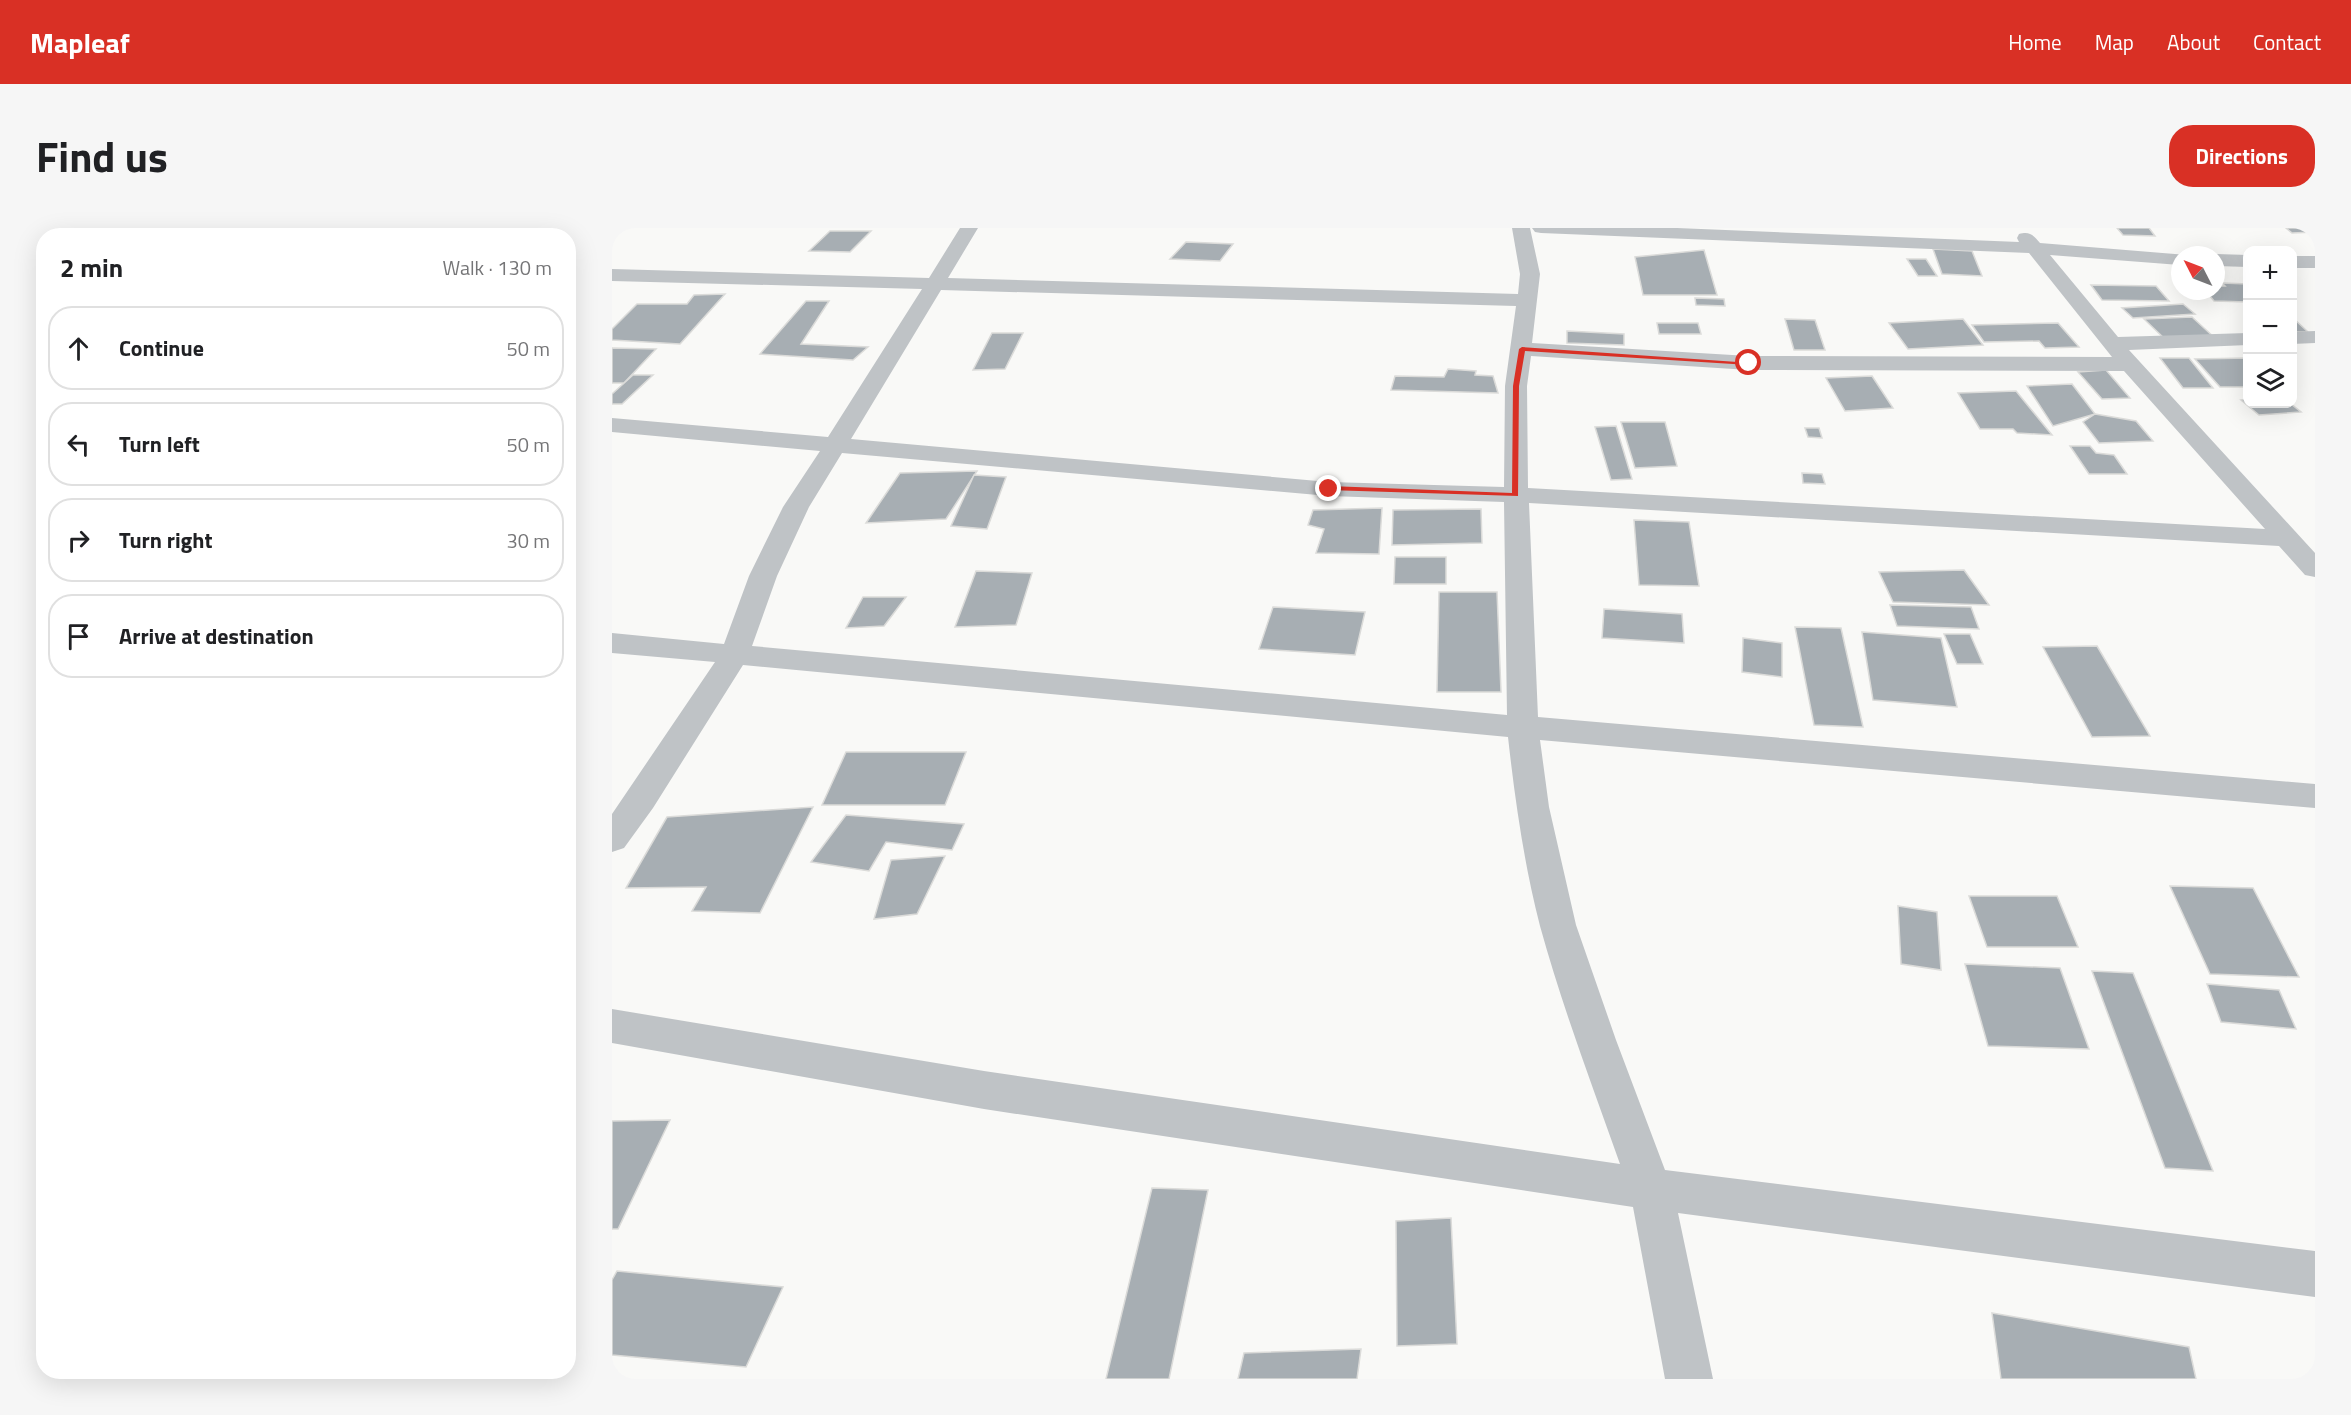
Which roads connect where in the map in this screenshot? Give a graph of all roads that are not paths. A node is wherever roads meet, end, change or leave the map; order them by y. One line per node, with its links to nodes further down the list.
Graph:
1 (969, 228): 12 (street)
2 (1521, 228): 13 (street)
3 (1541, 228): 5 (street)
4 (2017, 228): 5 (street)
5 (2034, 248): 6 (street); 17 (street)
6 (2171, 258)
7 (2225, 260): 8 (street)
8 (2243, 261)
9 (2297, 262): 10 (street)
10 (2315, 262)
11 (612, 275): 12 (street)
12 (936, 285): 13 (street); 21 (street)
13 (1527, 300): 18 (street)
14 (2315, 337): 15 (street)
15 (2297, 338)
16 (2243, 339): 17 (street)
17 (2112, 344): 19 (street)
18 (1522, 349): 19 (street); 22 (street)
19 (2130, 364): 23 (street)
20 (612, 425): 21 (street)
21 (834, 446): 22 (street); 26 (street)
22 (1516, 495): 23 (street); 27 (street)
23 (2286, 538): 24 (street)
24 (2315, 569)
25 (612, 643): 26 (street)
26 (734, 656): 27 (street); 29 (street)
27 (1523, 728): 28 (street); 31 (street)
28 (2315, 796)
29 (612, 839)
30 (612, 1026): 31 (street)
31 (1651, 1189): 32 (street); 33 (street)
32 (2315, 1274)
33 (1689, 1379)

